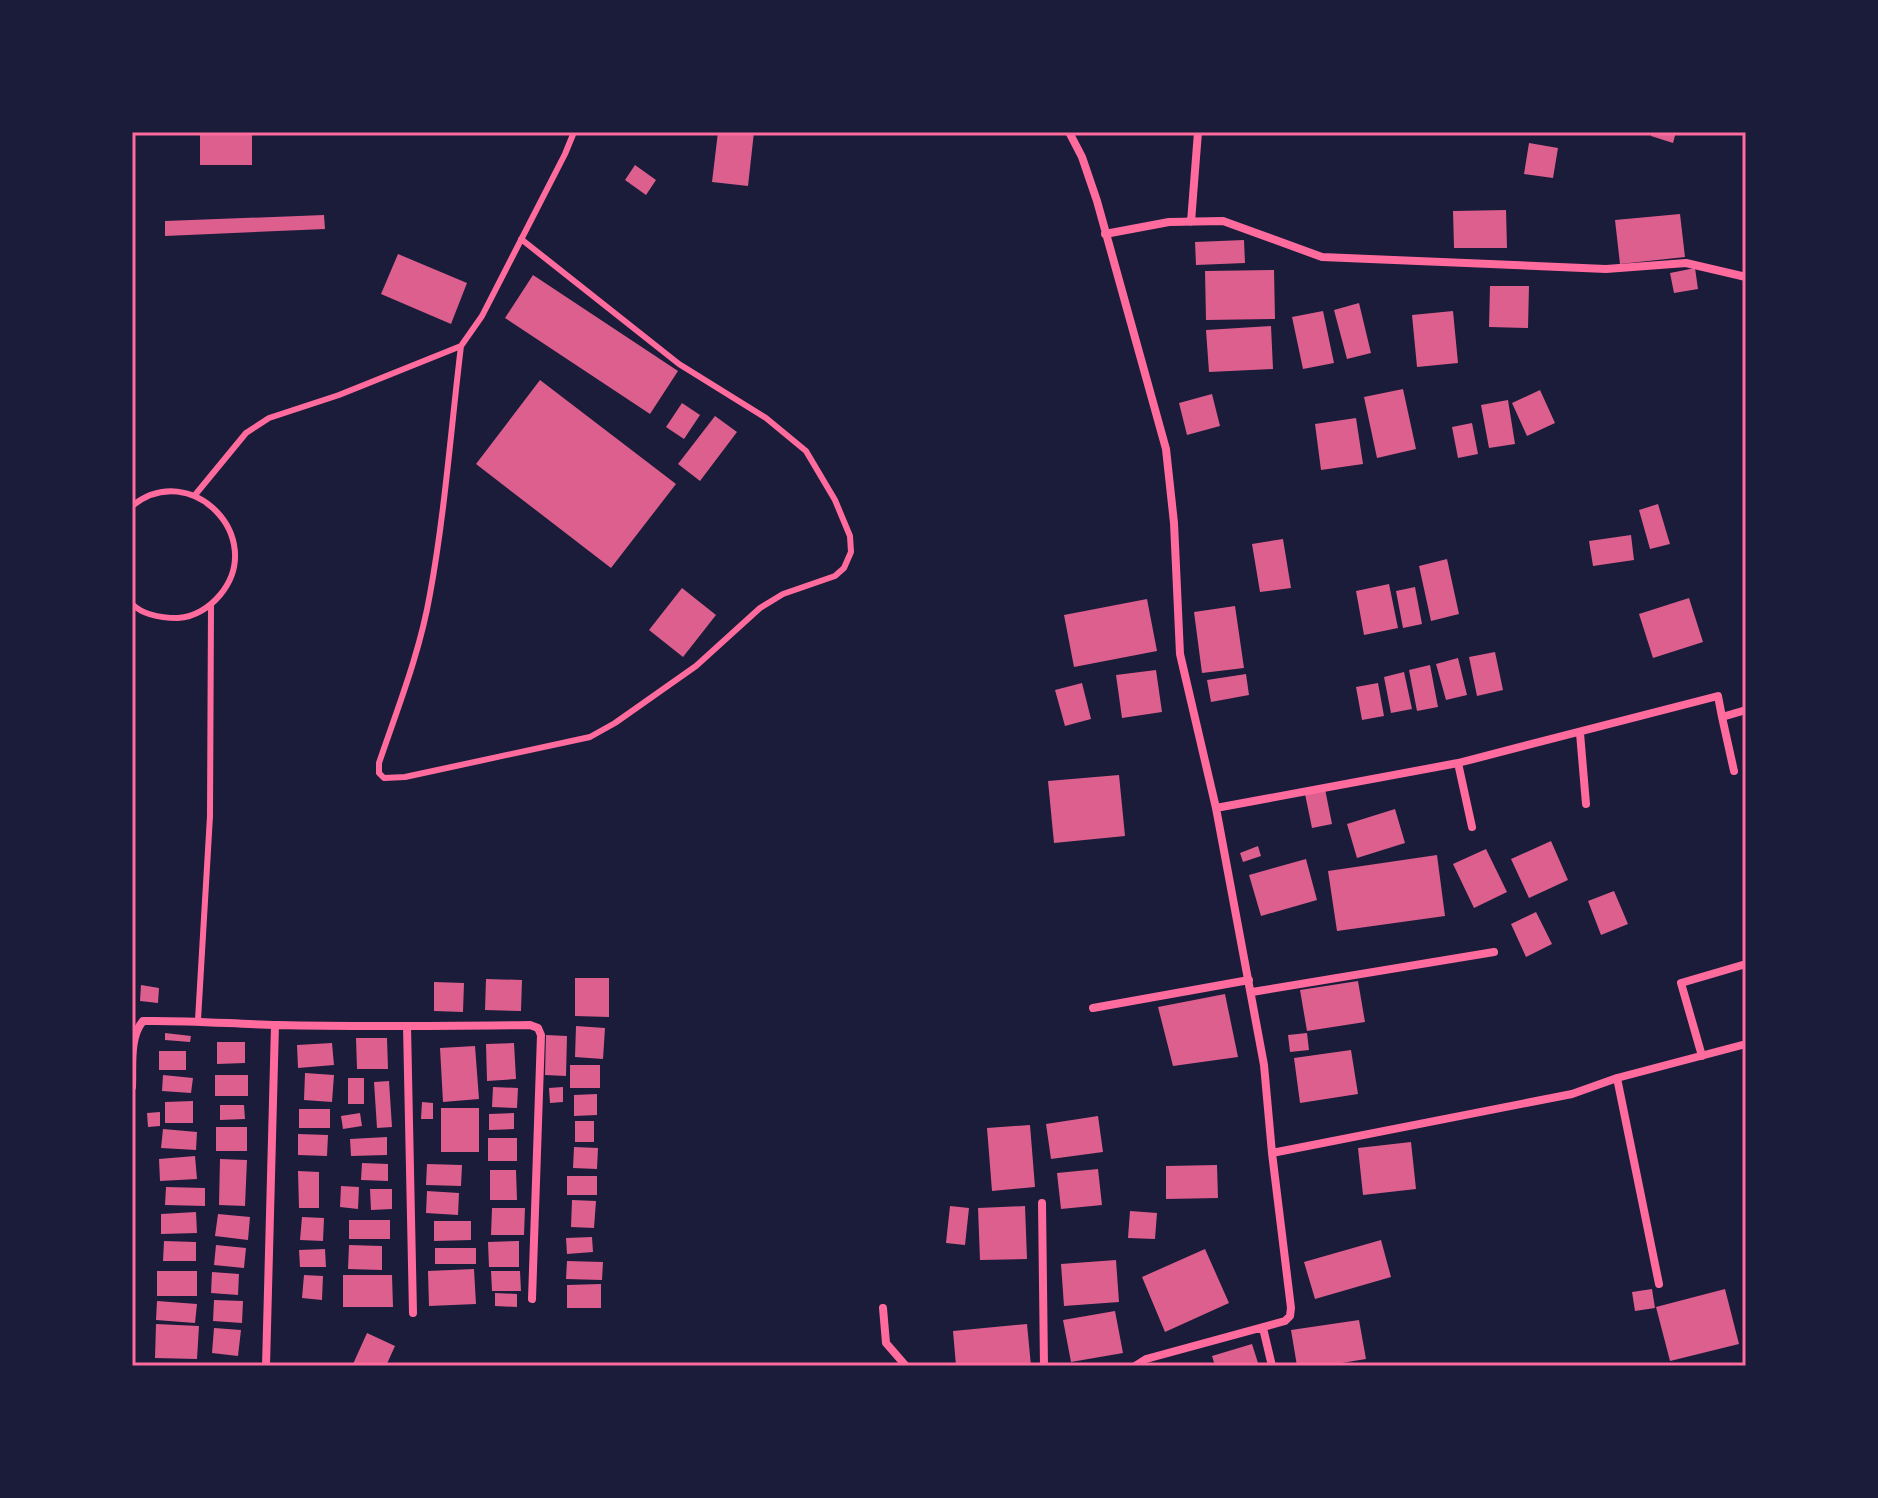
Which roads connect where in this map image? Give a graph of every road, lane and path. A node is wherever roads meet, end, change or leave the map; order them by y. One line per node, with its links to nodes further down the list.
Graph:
1 (574, 132): 6 (lane)
2 (1069, 132): 5 (street)
3 (1198, 132): 4 (street)
4 (1191, 222): 5 (street); 7 (street)
5 (1105, 234): 19 (street)
6 (521, 239): 8 (lane); 8 (lane)
7 (1746, 277)
8 (461, 346): 9 (lane)
9 (195, 495): 10 (lane); 12 (lane)
10 (132, 506)
11 (132, 604): 12 (lane)
12 (211, 605): 26 (lane)
13 (1746, 710): 14 (street)
14 (1722, 717): 15 (street); 17 (street)
15 (1580, 733): 16 (street); 18 (street)
16 (1458, 763): 19 (street); 20 (street)
17 (1734, 771)
18 (1586, 804)
19 (1216, 808): 23 (street)
20 (1472, 827)
21 (1494, 952): 24 (street)
22 (1746, 964): 30 (street)
23 (1249, 980): 24 (street); 25 (street)
24 (1252, 992): 33 (street)
25 (1093, 1008)
26 (198, 1020): 27 (street); 32 (street)
27 (275, 1025): 28 (street); 40 (street)
28 (407, 1026): 36 (street); 38 (street)
29 (1746, 1044): 30 (street)
30 (1702, 1056): 31 (street)
31 (1617, 1078): 33 (street); 35 (street)
32 (132, 1087)
33 (1272, 1153): 39 (street)
34 (1042, 1203): 42 (street)
35 (1659, 1284)
36 (532, 1299)
37 (883, 1308): 41 (street)
38 (413, 1313)
39 (1263, 1328): 43 (street); 44 (street)
40 (266, 1366)
41 (906, 1366)
42 (1044, 1366)
43 (1135, 1366)
44 (1272, 1366)

